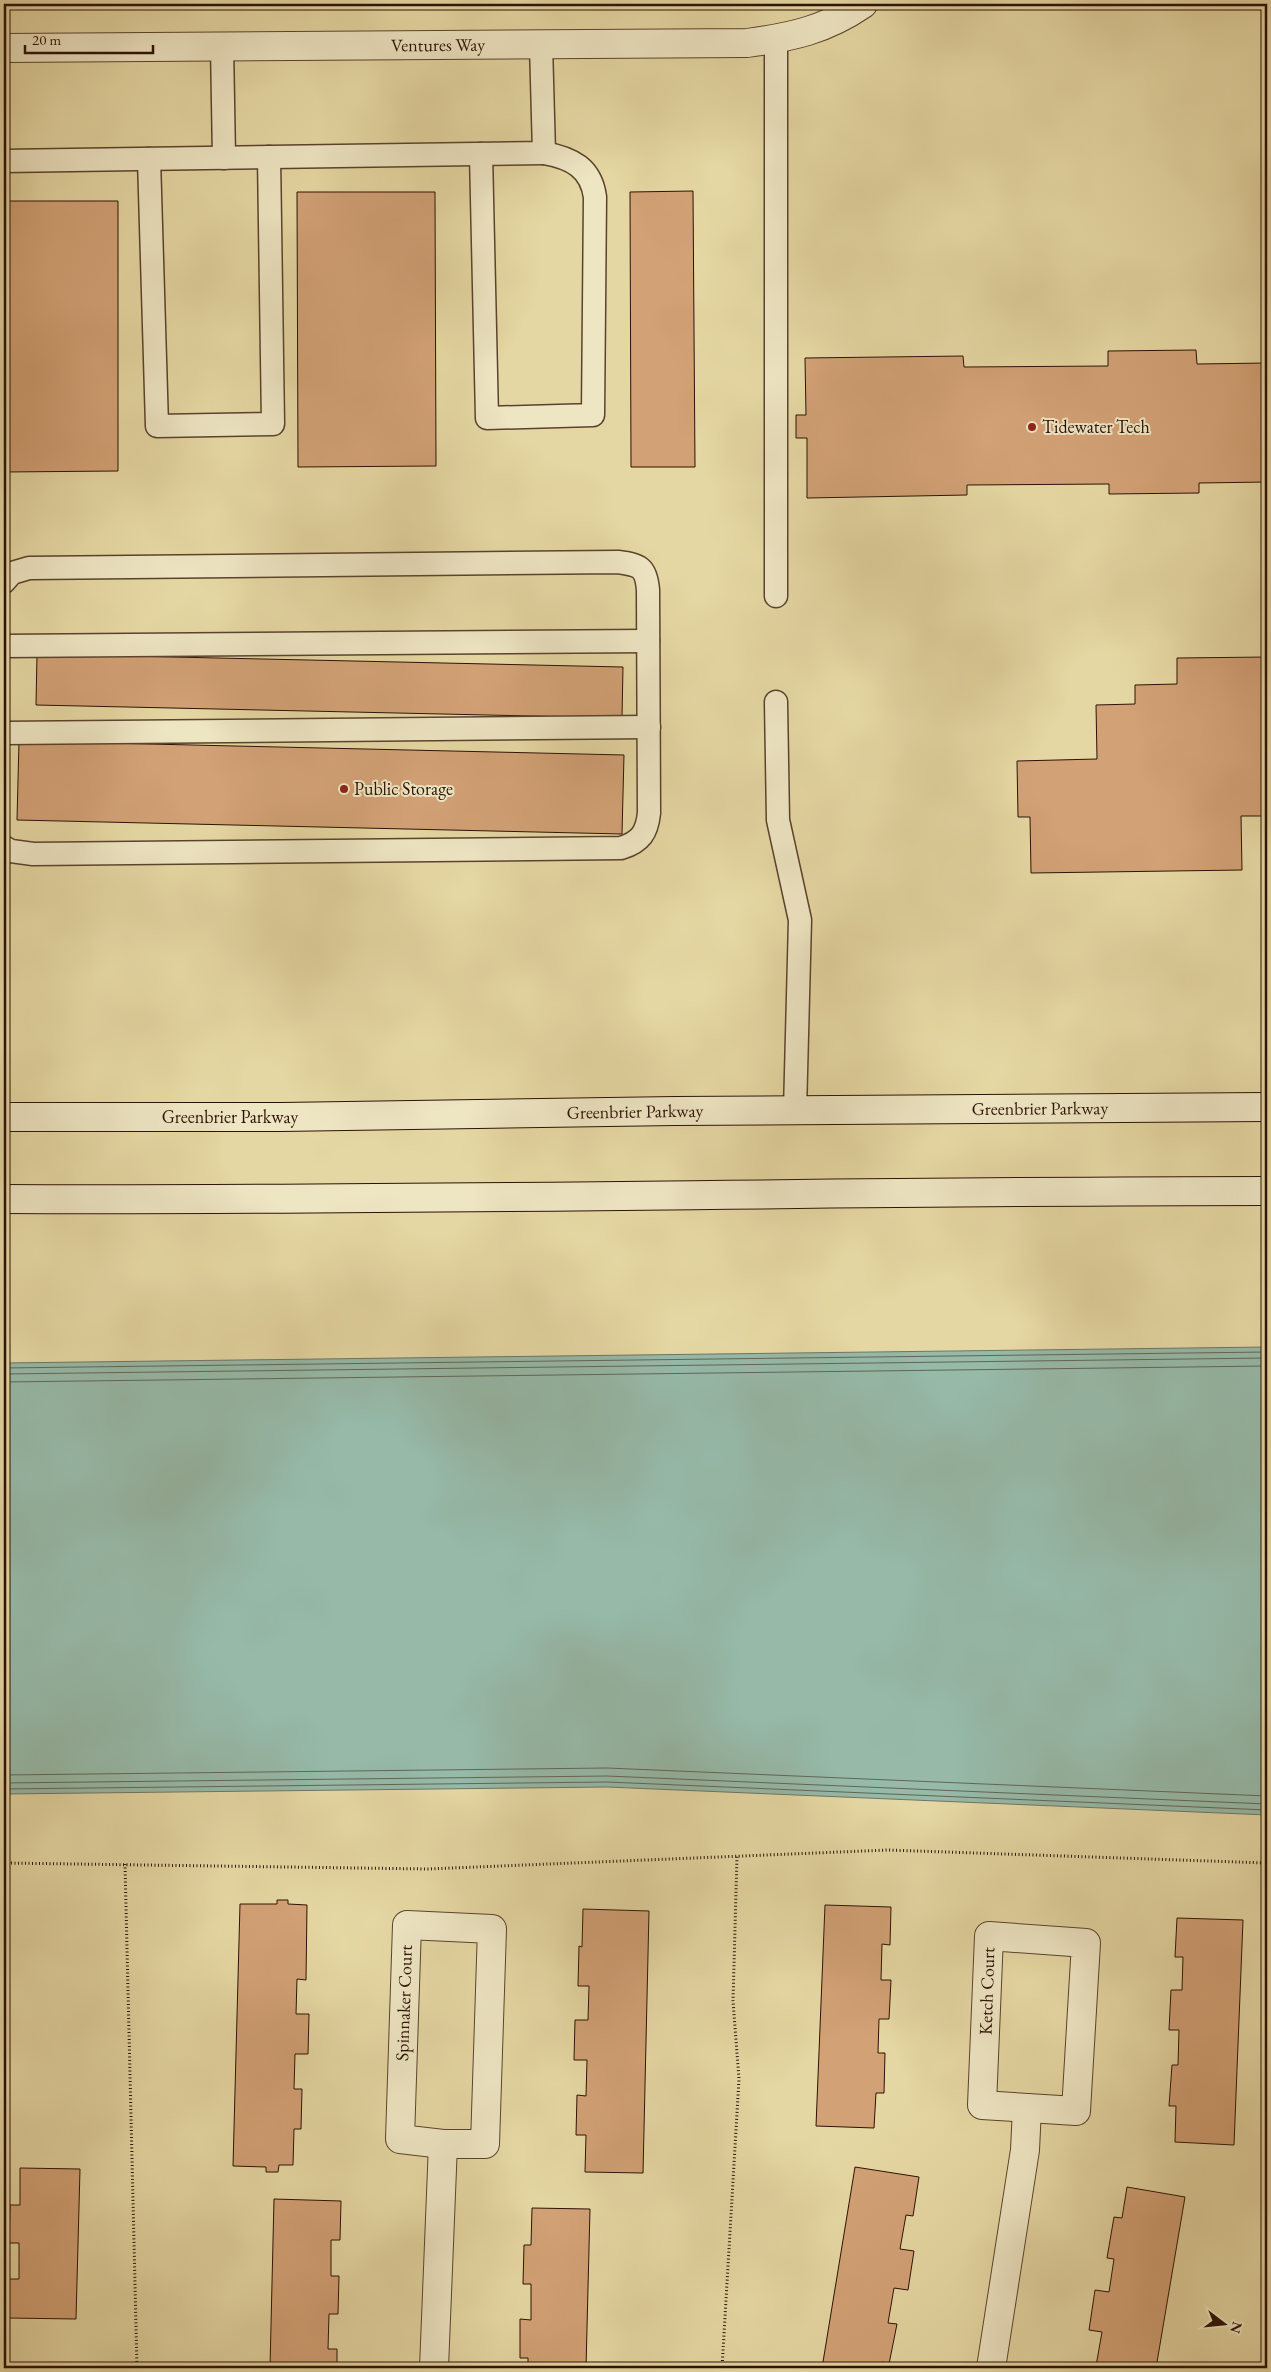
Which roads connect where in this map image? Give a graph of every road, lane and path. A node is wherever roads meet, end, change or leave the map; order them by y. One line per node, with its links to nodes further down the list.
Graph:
1 (862, 4): 2 (main road, Ventures Way)
2 (776, 39): 3 (main road, Ventures Way); 13 (lane)
3 (541, 44): 4 (main road, Ventures Way); 7 (lane)
4 (222, 46): 5 (main road, Ventures Way); 9 (lane)
5 (4, 48)
6 (481, 154): 7 (lane); 7 (lane); 8 (lane)
7 (544, 154)
8 (269, 157): 9 (lane); 10 (lane)
9 (224, 158): 10 (lane)
10 (149, 159): 11 (lane)
11 (4, 161)
12 (4, 582): 14 (lane)
13 (776, 596)
14 (648, 641): 15 (lane); 18 (lane)
15 (4, 646)
16 (776, 702): 22 (lane)
17 (4, 724): 19 (lane)
18 (649, 727): 19 (lane); 20 (lane)
19 (4, 733)
20 (4, 846)
21 (1267, 1107): 22 (main road, Greenbrier Parkway)
22 (795, 1110): 23 (main road, Greenbrier Parkway)
23 (4, 1117)
24 (1267, 1191): 25 (main road)
25 (4, 1199)
26 (737, 1856): 28 (path); 29 (path); 34 (path)
27 (4, 1862): 29 (path)
28 (1267, 1863)
29 (125, 1864): 32 (path)
30 (1027, 2108): 30 (main road, Ketch Court); 35 (main road)
31 (443, 2144): 31 (main road, Spinnaker Court); 33 (main road)
32 (138, 2368)
33 (434, 2368)
34 (722, 2368)
35 (991, 2368)

